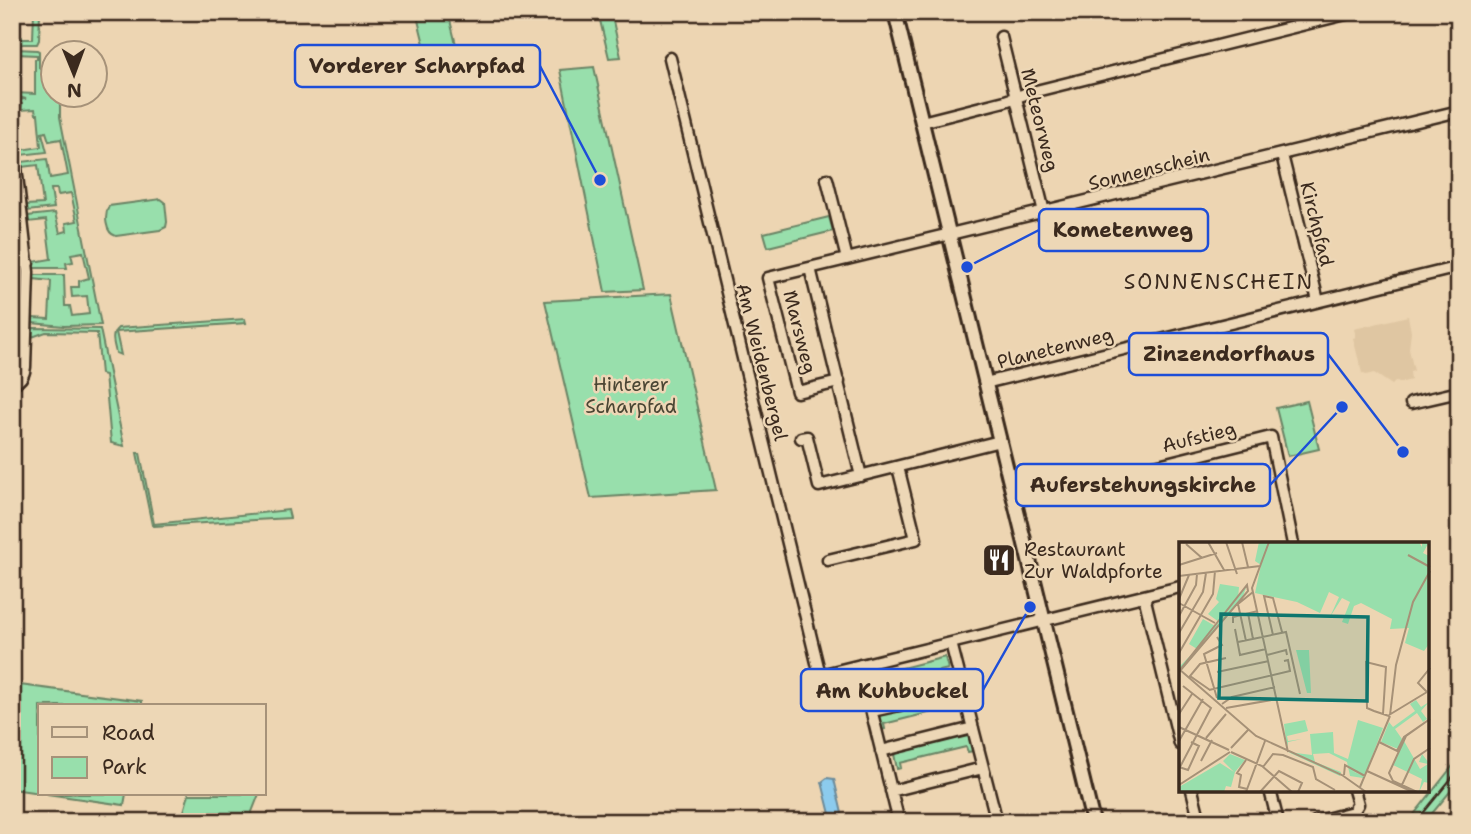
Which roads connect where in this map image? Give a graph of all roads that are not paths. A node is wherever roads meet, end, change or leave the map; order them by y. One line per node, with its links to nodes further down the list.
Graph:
1 (895, 12): 7 (street)
2 (1354, 12): 5 (street)
3 (1001, 37): 5 (street, Meteorweg)
4 (670, 58): 37 (street, Am Weidenbergel)
5 (1016, 97): 7 (street); 12 (street, Meteorweg)
6 (1459, 111): 10 (street, Sonnenschein)
7 (922, 122): 13 (street)
8 (12, 132): 9 (street)
9 (13, 149): 15 (street)
10 (1282, 155): 12 (street, Sonnenschein); 20 (street, Kirchpfad)
11 (827, 179): 14 (street)
12 (1044, 212): 13 (street, Sonnenschein)
13 (949, 235): 14 (street, Sonnenschein); 23 (street)
14 (847, 258): 18 (street, Sonnenschein)
15 (28, 263): 16 (street); 22 (street)
16 (12, 264)
17 (1459, 267): 20 (street, Planetenweg)
18 (810, 268): 19 (street, Sonnenschein); 21 (street)
19 (768, 278): 21 (street, Marsweg)
20 (1318, 301): 23 (street, Planetenweg)
21 (839, 382): 29 (street)
22 (12, 383)
23 (985, 383): 27 (street)
24 (1459, 392): 25 (street)
25 (1411, 403)
26 (801, 438): 29 (street)
27 (1000, 441): 28 (street); 30 (street)
28 (898, 467): 29 (street); 32 (street)
29 (862, 476)
30 (1014, 501): 31 (street, Aufstieg); 35 (street)
31 (1293, 542)
32 (828, 560)
33 (1179, 587): 34 (street)
34 (1144, 596): 35 (street); 41 (street)
35 (1043, 621): 36 (street); 50 (street)
36 (951, 643): 37 (street); 38 (street)
37 (860, 665): 39 (street)
38 (964, 691): 39 (street); 40 (street)
39 (872, 711): 42 (street)
40 (973, 728): 42 (street); 43 (street)
41 (1179, 736)
42 (881, 751): 44 (street)
43 (983, 768): 44 (street); 49 (street)
44 (891, 791): 48 (street)
45 (1192, 792): 51 (street)
46 (1270, 792): 52 (street)
47 (1355, 792): 53 (street)
48 (899, 822)
49 (997, 822)
50 (1093, 822)
51 (1200, 822)
52 (1278, 822)
53 (1315, 822)

